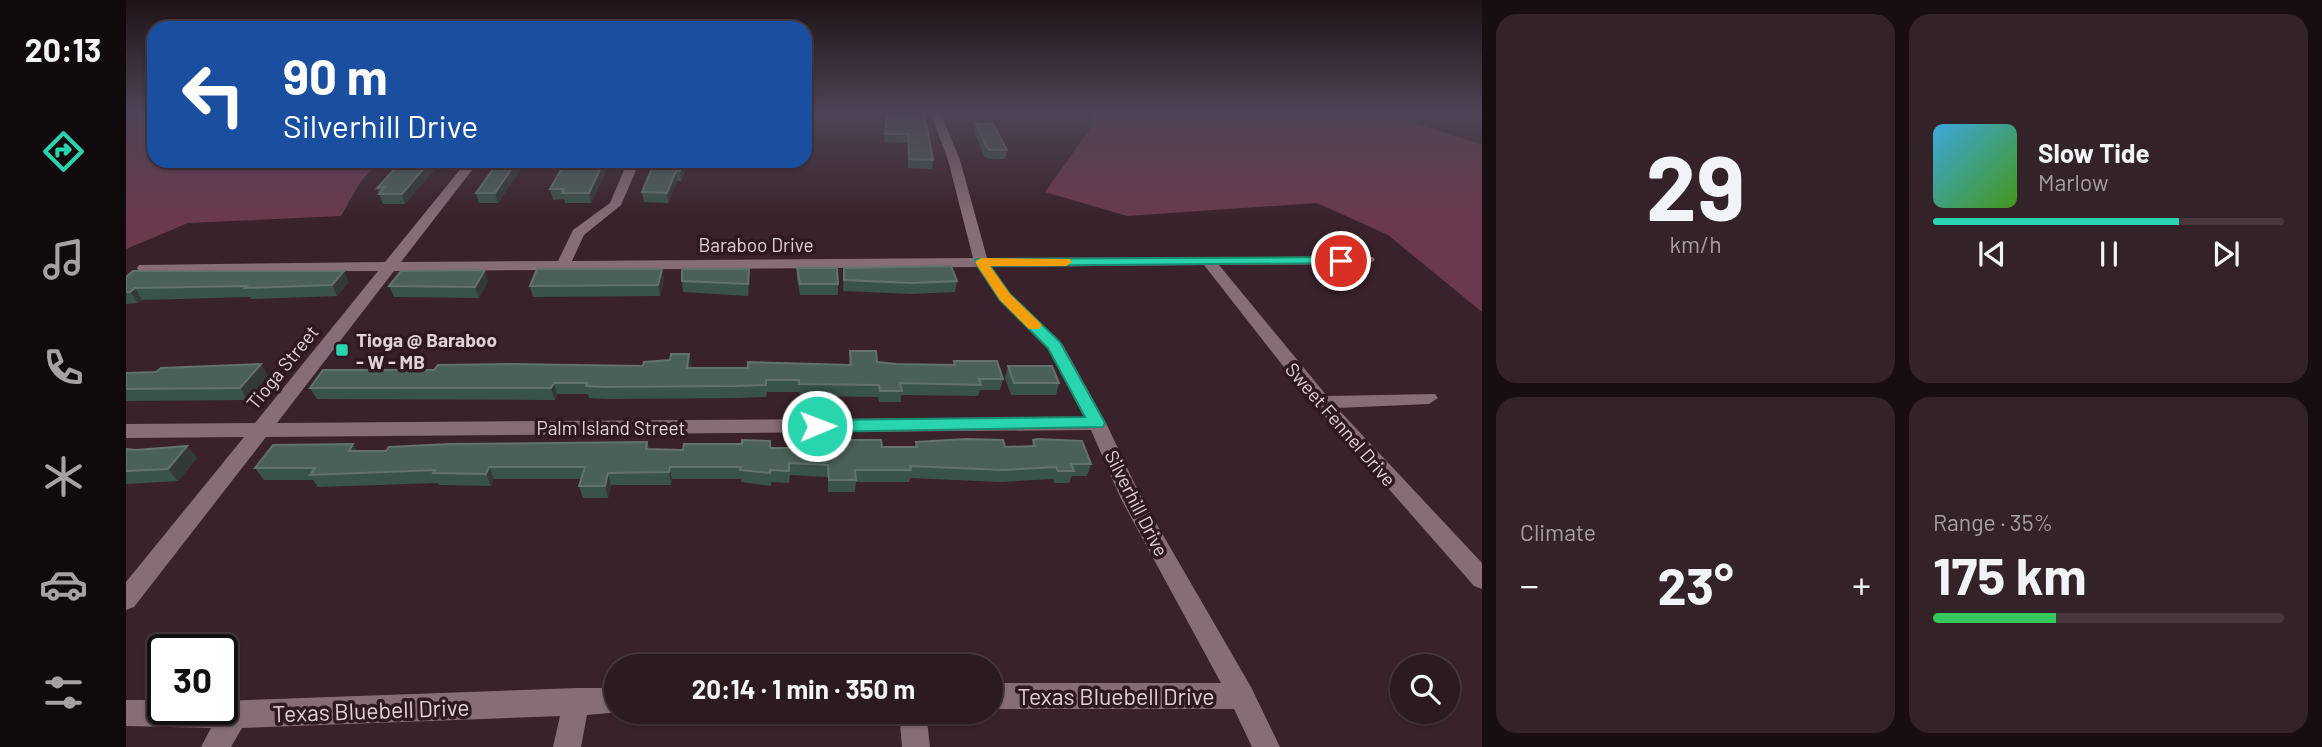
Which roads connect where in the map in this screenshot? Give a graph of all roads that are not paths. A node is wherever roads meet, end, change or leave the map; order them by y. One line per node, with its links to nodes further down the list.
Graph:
1 (950, 149): 5 (street, Silverhill Drive)
2 (468, 168): 8 (street, Tioga Street)
3 (631, 168): 7 (street)
4 (1368, 260): 6 (street, Baraboo Drive)
5 (981, 262): 6 (street, Baraboo Drive); 7 (street, Baraboo Drive); 12 (street, Silverhill Drive)
6 (1209, 262): 11 (street, Sweet Fennel Drive)
7 (563, 265): 8 (street, Baraboo Drive)
8 (391, 266): 9 (street, Baraboo Drive); 13 (street, Tioga Street)
9 (144, 268)
10 (1429, 398): 11 (street)
11 (1322, 402): 15 (street, Sweet Fennel Drive)
12 (1097, 423): 13 (street, Palm Island Street); 18 (street, Silverhill Drive)
13 (258, 430): 14 (street, Palm Island Street); 16 (street, Tioga Street)
14 (126, 431)
15 (1482, 579)
16 (126, 600)
17 (1003, 696): 18 (street, Texas Bluebell Drive)
18 (1242, 696): 29 (street, Silverhill Drive)
19 (577, 701): 20 (street, Texas Bluebell Drive); 23 (street, Texas Bluebell Drive); 27 (street)
20 (604, 701)
21 (126, 713): 22 (street, Texas Bluebell Drive)
22 (147, 713)
23 (238, 715)
24 (913, 724): 28 (street)
25 (229, 725): 26 (street)
26 (215, 747)
27 (567, 747)
28 (916, 747)
29 (1266, 747)

